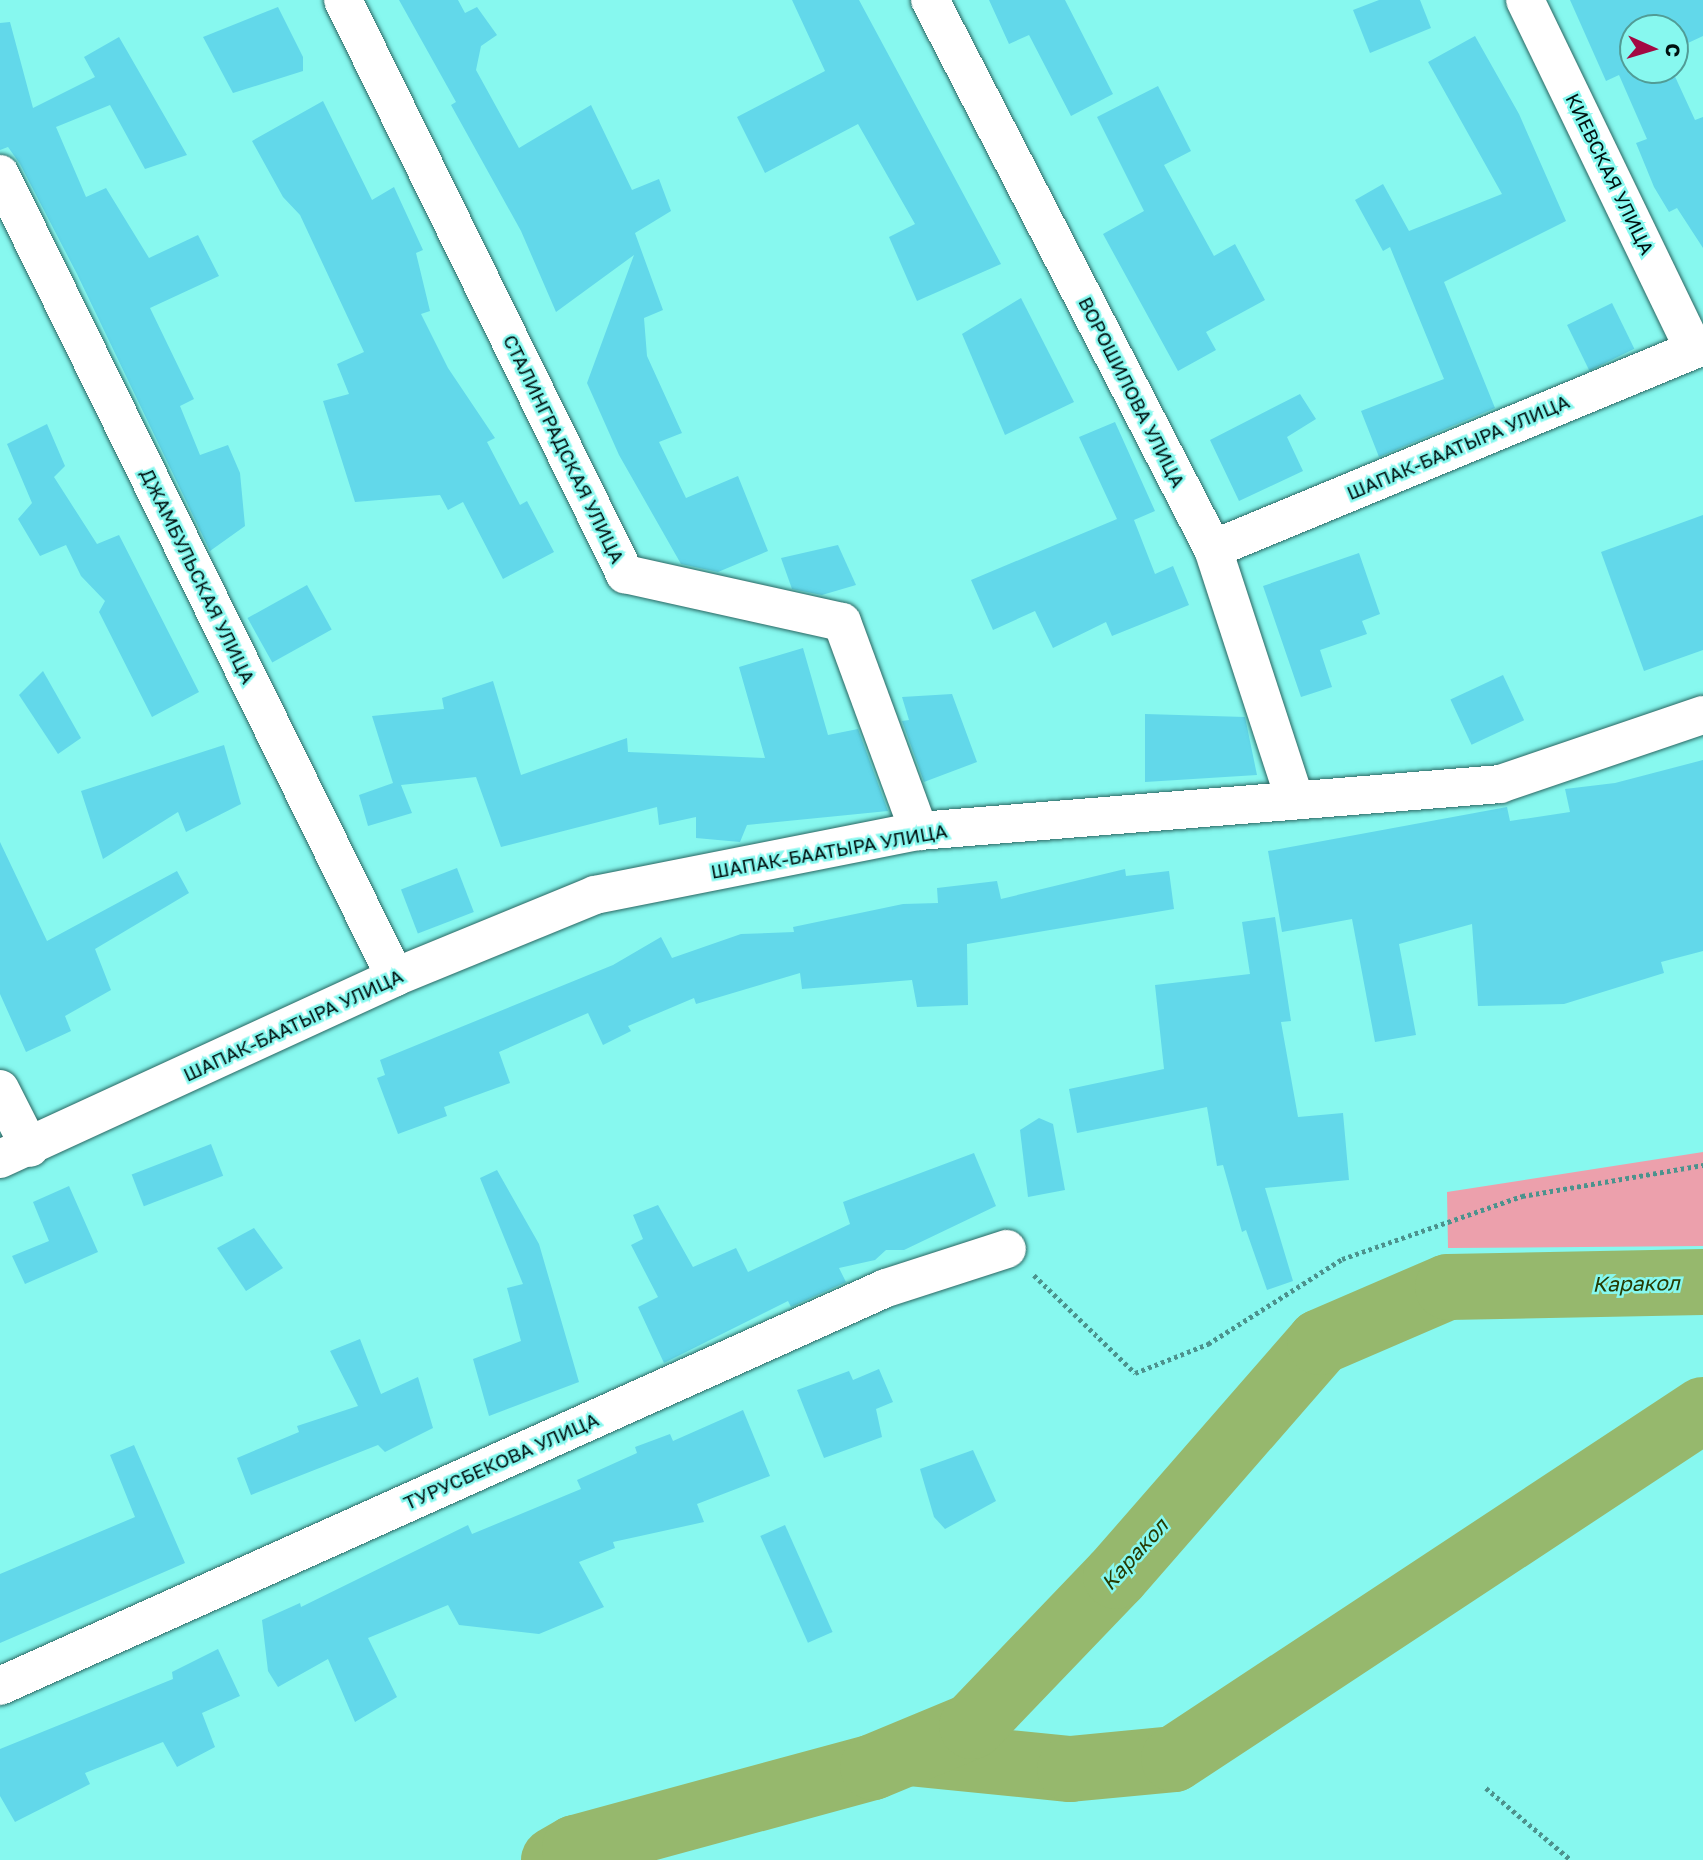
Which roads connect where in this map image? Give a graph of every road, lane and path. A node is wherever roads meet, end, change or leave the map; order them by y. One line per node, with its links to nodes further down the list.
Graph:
1 (343, 0): 9 (street, СТАЛИНГРАДСКАЯ УЛИЦА)
2 (930, 0): 6 (street, ВОРОШИЛОВА УЛИЦА)
3 (1525, 0): 5 (street, КИЕВСКАЯ УЛИЦА)
4 (0, 174): 10 (street, ДЖАМБУЛЬСКАЯ УЛИЦА)
5 (1698, 347): 6 (street, ШАПАК-БААТЫРА УЛИЦА)
6 (1213, 549): 8 (street, ВОРОШИЛОВА УЛИЦА)
7 (1703, 715): 8 (street, ШАПАК-БААТЫРА УЛИЦА)
8 (1295, 800): 9 (street, ШАПАК-БААТЫРА УЛИЦА)
9 (919, 831): 10 (street, ШАПАК-БААТЫРА УЛИЦА)
10 (396, 977): 12 (street, ШАПАК-БААТЫРА УЛИЦА)
11 (0, 1089): 12 (street)
12 (15, 1154)
13 (1703, 1165): 14 (path)
14 (1007, 1249): 15 (street, ТУРУСБЕКОВА УЛИЦА)
15 (0, 1686)
16 (1486, 1788): 17 (path)
17 (1571, 1860)

